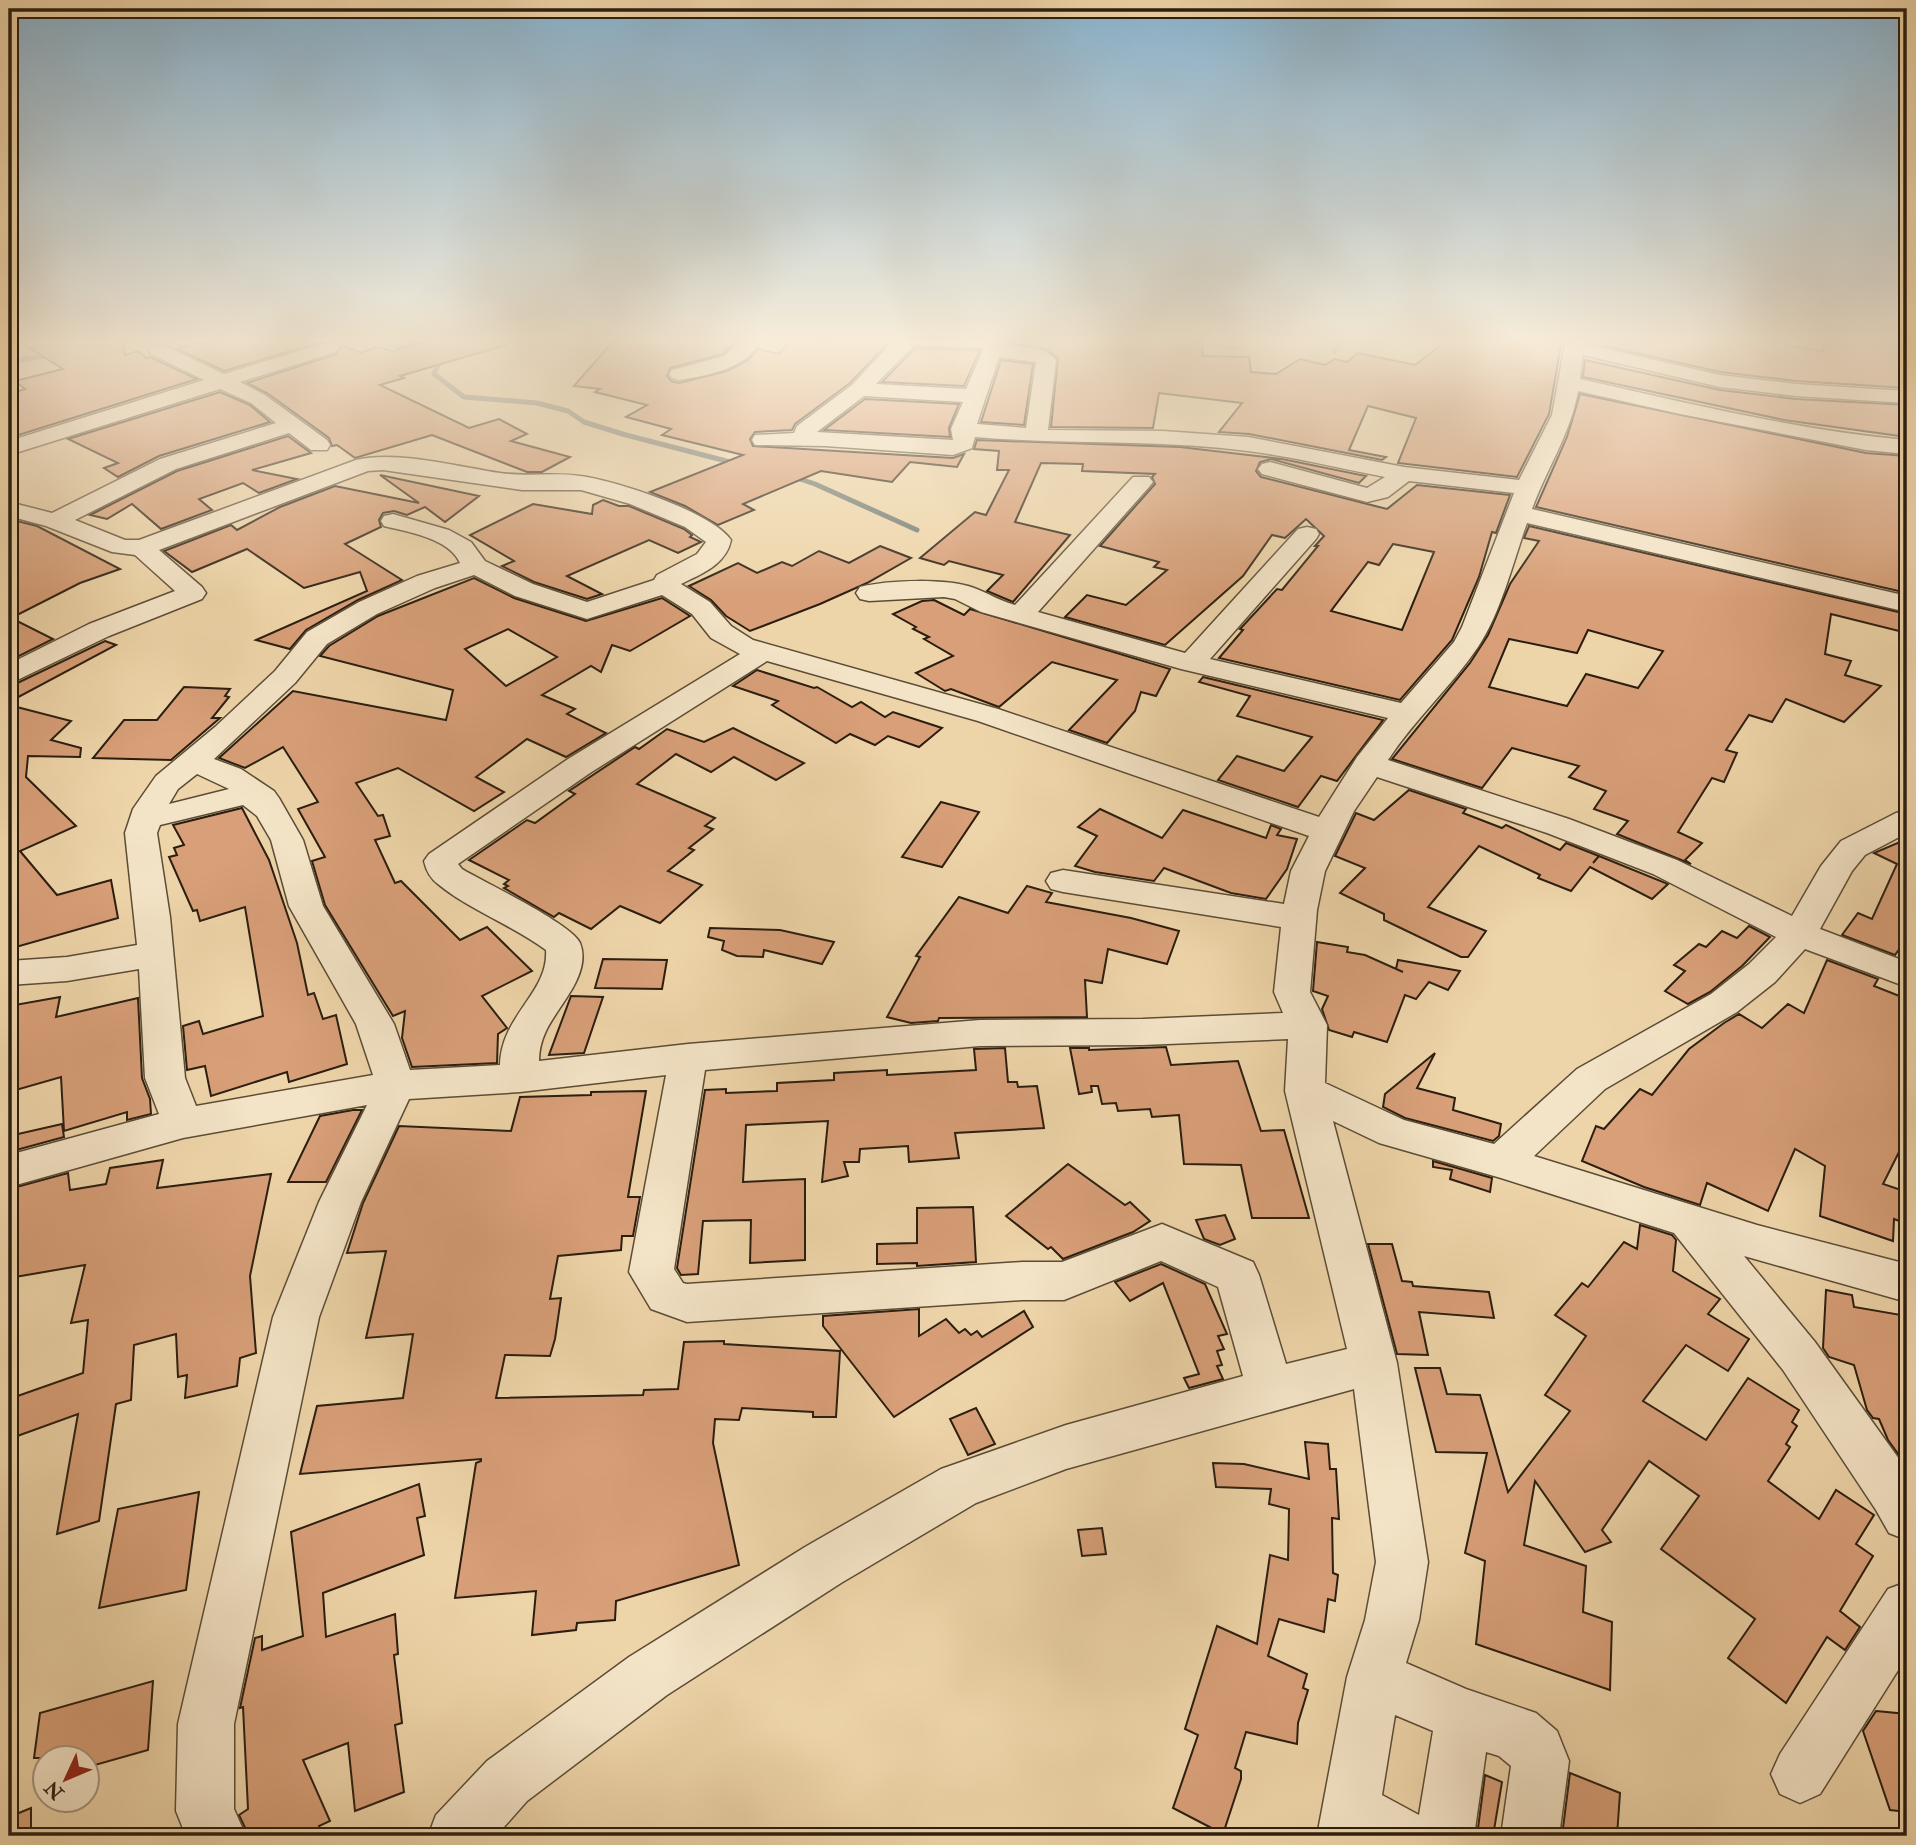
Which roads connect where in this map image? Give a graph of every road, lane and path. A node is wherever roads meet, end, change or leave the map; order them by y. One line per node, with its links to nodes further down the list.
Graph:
1 (83, 425): 14 (street)
2 (812, 425): 11 (street)
3 (964, 425): 8 (street)
4 (1038, 425): 9 (street)
5 (1558, 425): 16 (street)
6 (1771, 425): 13 (street)
7 (290, 426): 12 (street); 18 (street)
8 (962, 429): 9 (street); 11 (street)
9 (1037, 436): 16 (street)
10 (763, 440): 11 (street)
11 (803, 440)
12 (318, 445)
13 (1907, 447)
14 (9, 448)
15 (1141, 482): 26 (street)
16 (1524, 501): 25 (street); 30 (street)
17 (9, 507): 18 (street)
18 (55, 521): 21 (street)
19 (393, 521): 22 (street)
20 (1307, 534): 28 (street)
21 (142, 548): 23 (street); 29 (street)
22 (474, 565): 23 (street); 31 (street)
23 (665, 585): 27 (street)
24 (869, 593): 26 (street)
25 (1907, 604)
26 (1020, 615): 28 (street)
27 (761, 653): 35 (street); 45 (street)
28 (1191, 663): 30 (street)
29 (9, 675)
30 (1407, 713): 32 (street)
31 (193, 761): 33 (street); 36 (street)
32 (1368, 764): 35 (street); 39 (street)
33 (145, 818): 36 (street); 40 (street)
34 (1907, 820): 39 (street)
35 (1328, 831): 38 (street)
36 (287, 840): 46 (street)
37 (1063, 881): 38 (street)
38 (1299, 918): 43 (street)
39 (1799, 934): 41 (street); 49 (street)
40 (154, 954): 42 (street); 48 (street)
41 (1907, 975)
42 (11, 976)
43 (1308, 1025): 44 (street); 47 (street)
44 (688, 1058): 45 (street); 54 (street)
45 (520, 1078): 46 (street)
46 (396, 1085): 48 (street); 61 (street)
47 (1306, 1091): 49 (street); 53 (street)
48 (183, 1123): 50 (street)
49 (1501, 1162): 51 (street)
50 (9, 1171)
51 (1689, 1222): 52 (street); 55 (street)
52 (1907, 1283)
53 (1374, 1363): 54 (street); 57 (street)
54 (1270, 1389): 62 (street)
55 (1907, 1516)
56 (1907, 1608): 59 (street)
57 (1374, 1677): 58 (street); 60 (street)
58 (1463, 1716): 63 (street); 64 (street)
59 (1800, 1774)
60 (1364, 1827)
61 (216, 1836)
62 (457, 1836)
63 (1445, 1836)
64 (1530, 1836)

